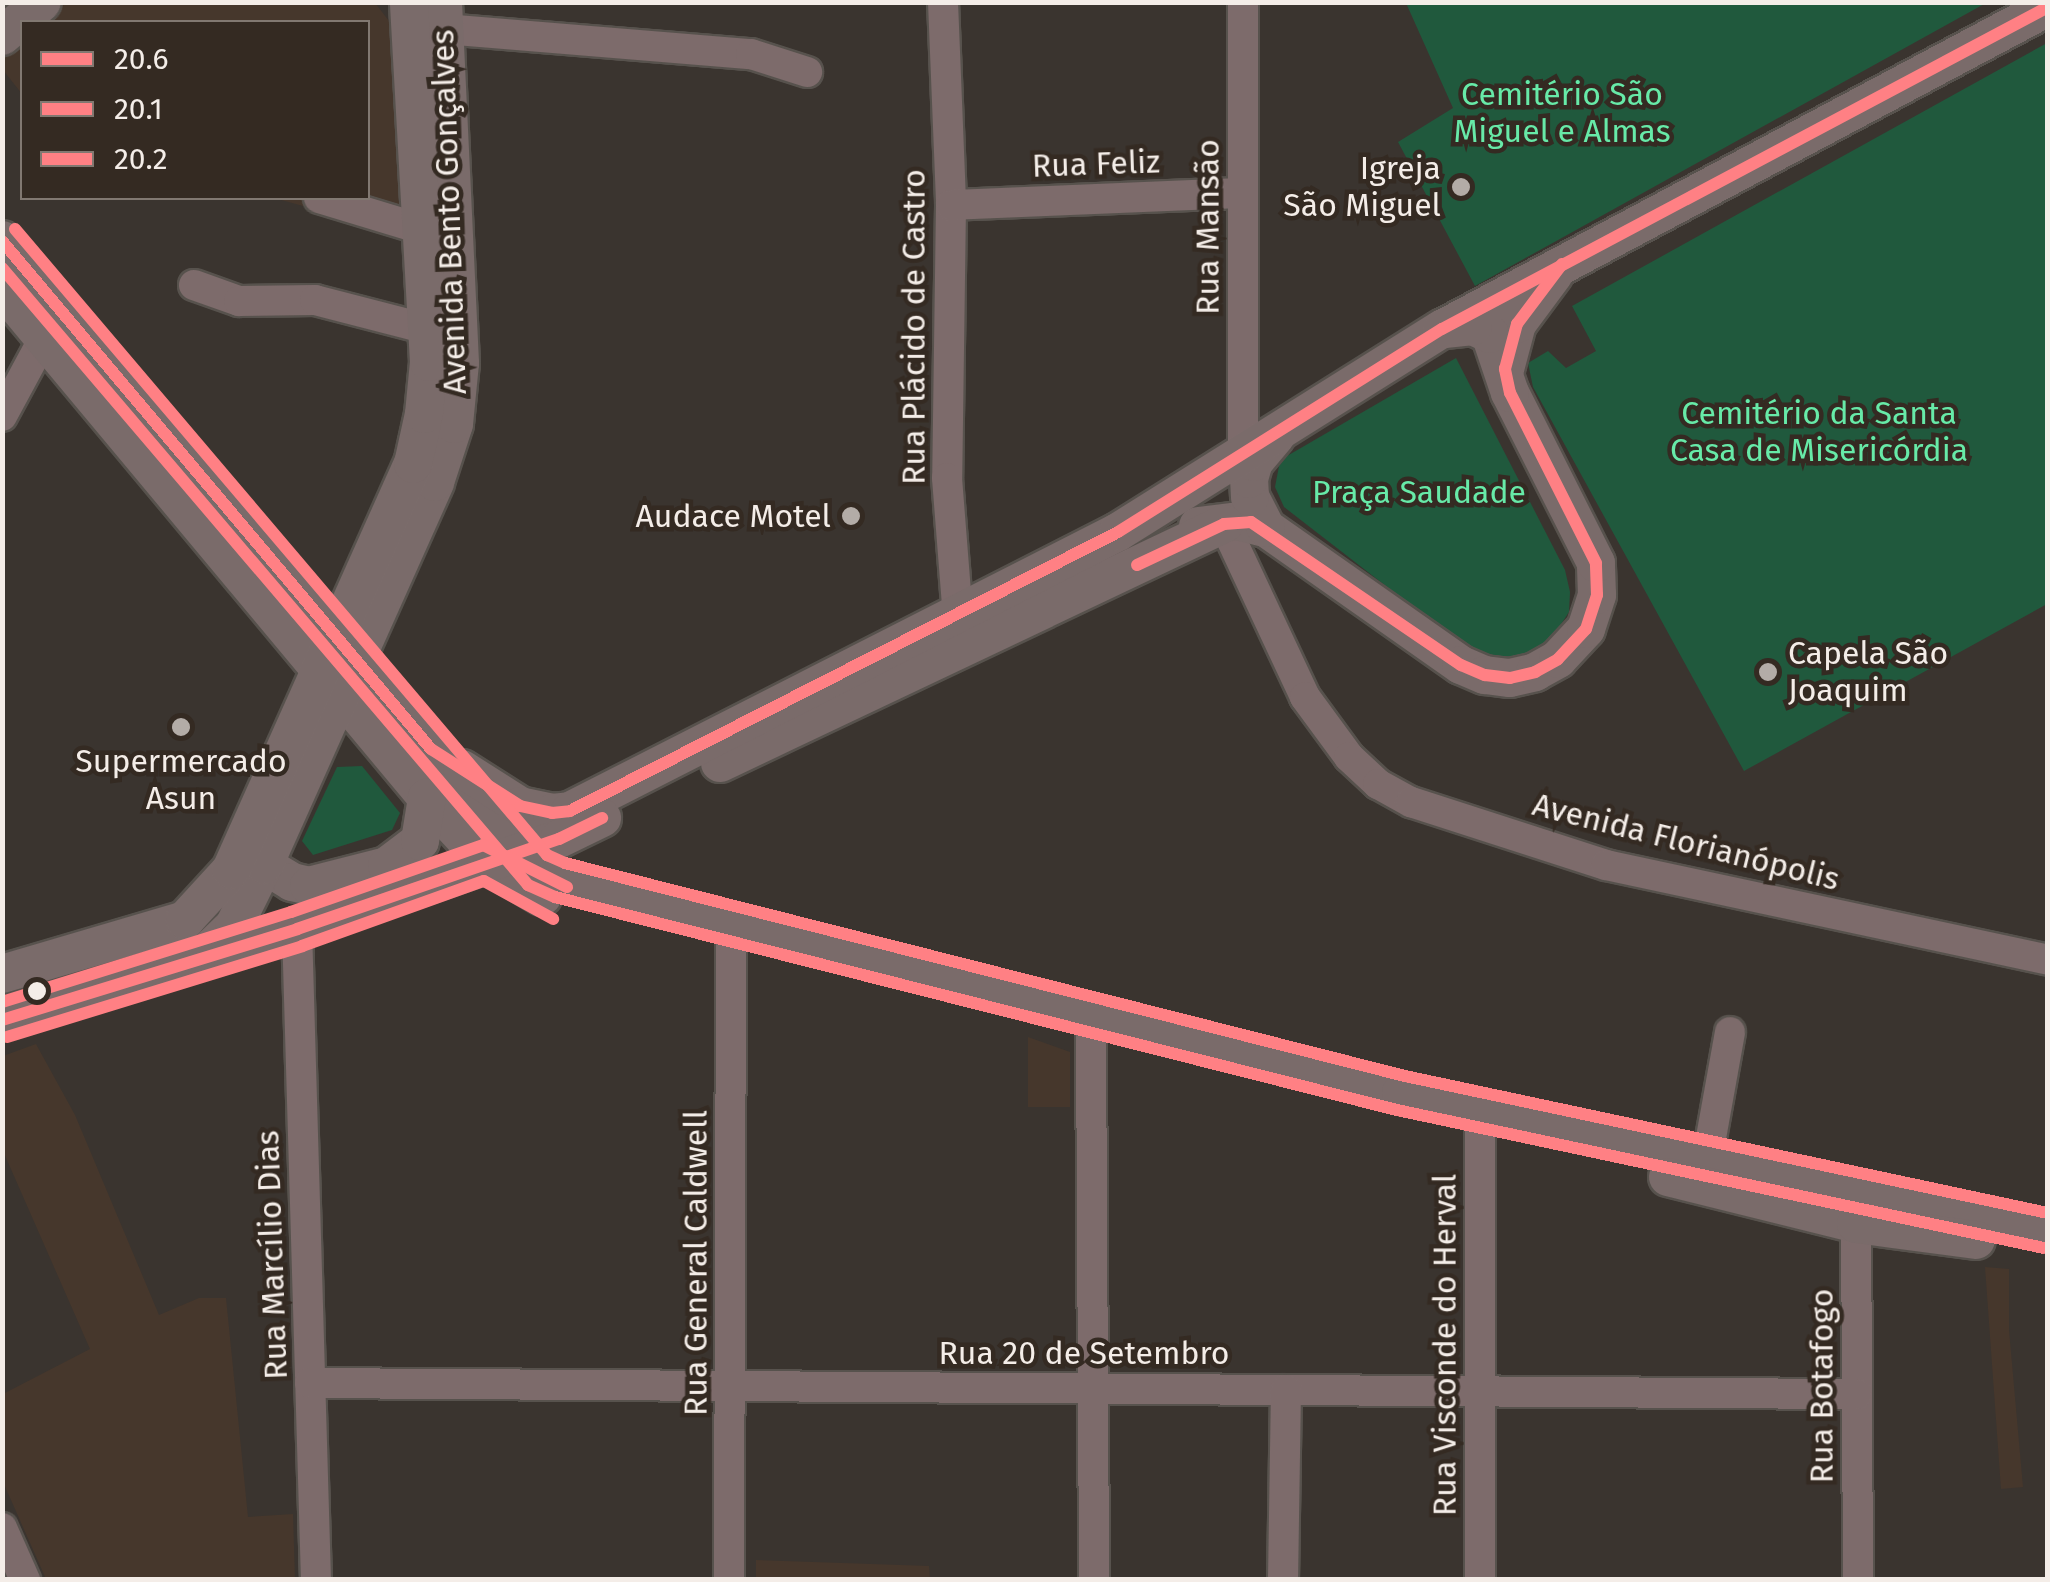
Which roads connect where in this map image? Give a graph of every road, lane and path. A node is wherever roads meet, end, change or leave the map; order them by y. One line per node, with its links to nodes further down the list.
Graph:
1 (42, 2): 6 (main road)
2 (943, 2): 10 (street, Rua Plácido de Castro)
3 (1244, 2): 8 (street, Rua Mansão)
4 (2048, 7): 13 (main road)
5 (420, 12): 7 (street); 11 (main road, Avenida Bento Gonçalves); 27 (main road, Avenida Bento Gonçalves)
6 (21, 20)
7 (807, 72)
8 (1243, 194): 10 (street, Rua Feliz); 22 (street, Rua Mansão)
9 (324, 200): 11 (street)
10 (951, 205): 26 (street, Rua Plácido de Castro)
11 (421, 230): 17 (main road, Avenida Bento Gonçalves)
12 (2, 240): 27 (main road)
13 (1562, 264): 16 (main road); 19 (main road)
14 (194, 285): 17 (street)
15 (2, 288): 18 (main road)
16 (1442, 328): 19 (main road); 21 (main road)
17 (427, 329): 27 (main road, Avenida Bento Gonçalves)
18 (45, 336): 20 (street); 28 (main road)
19 (1505, 369): 24 (main road)
20 (2, 416)
21 (1292, 420): 22 (main road); 24 (main road)
22 (1243, 451): 25 (main road)
23 (1224, 524): 24 (main road); 25 (main road); 26 (main road); 36 (street, Avenida Florianópolis)
24 (1266, 528)
25 (1118, 532): 26 (main road)
26 (959, 633): 29 (main road); 31 (main road)
27 (348, 646): 28 (main road, Avenida Bento Gonçalves); 29 (main road)
28 (332, 681): 30 (main road); 32 (main road, Avenida Bento Gonçalves); 37 (main road, Avenida Bento Gonçalves)
29 (431, 749): 31 (main road)
30 (427, 798): 31 (main road); 32 (main road)
31 (501, 858): 33 (main road); 34 (main road); 41 (main road)
32 (264, 865): 35 (main road, Avenida Bento Gonçalves)
33 (297, 929): 35 (main road); 46 (street, Rua Marcílio Dias)
34 (730, 946): 40 (main road); 47 (street, Rua General Caldwell)
35 (199, 959): 38 (main road)
36 (2048, 960)
37 (2, 974)
38 (2, 1020)
39 (1730, 1032): 42 (street)
40 (1091, 1036): 41 (main road); 48 (street)
41 (1481, 1121): 42 (main road); 43 (main road); 50 (street, Rua Visconde do Herval)
42 (1708, 1160): 43 (main road)
43 (1856, 1208): 44 (main road); 45 (main road); 51 (street, Rua Botafogo)
44 (2048, 1230)
45 (2048, 1250)
46 (310, 1382): 47 (street, Rua 20 de Setembro); 54 (street, Rua Marcílio Dias)
47 (732, 1386): 48 (street, Rua 20 de Setembro); 55 (street, Rua General Caldwell)
48 (1093, 1388): 49 (street, Rua 20 de Setembro); 56 (street)
49 (1286, 1390): 50 (street, Rua 20 de Setembro); 57 (street)
50 (1478, 1391): 51 (street, Rua 20 de Setembro); 58 (street, Rua Visconde do Herval)
51 (1857, 1394): 59 (street, Rua Botafogo)
52 (2, 1528): 53 (street)
53 (25, 1580)
54 (316, 1580)
55 (729, 1580)
56 (1094, 1580)
57 (1282, 1580)
58 (1480, 1580)
59 (1858, 1580)

